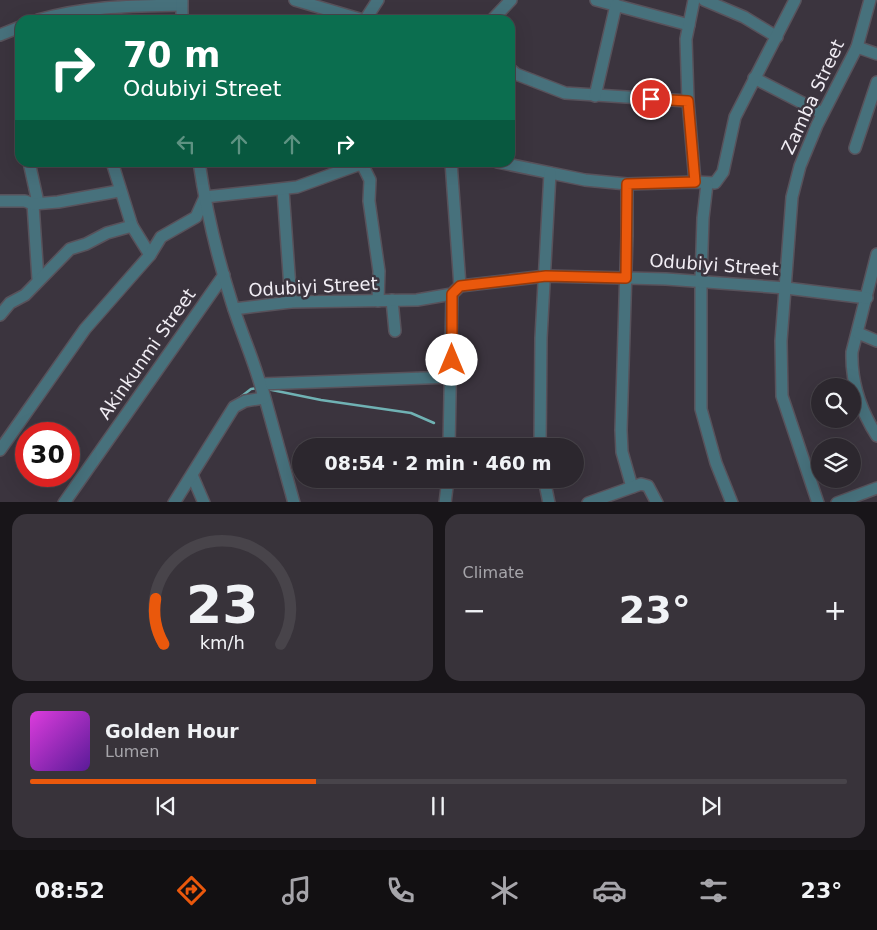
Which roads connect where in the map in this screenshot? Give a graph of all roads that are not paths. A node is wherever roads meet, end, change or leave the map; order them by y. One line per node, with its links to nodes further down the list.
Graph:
1 (295, 0): 13 (street)
2 (378, 0): 14 (street)
3 (511, 0): 15 (street)
4 (596, 0): 10 (street)
5 (694, 0): 16 (street)
6 (704, 0): 19 (street)
7 (795, 0): 19 (street)
8 (870, 0): 20 (street, Zamba Street)
9 (182, 2): 11 (street); 12 (street)
10 (616, 5): 16 (street); 25 (street)
11 (55, 15)
12 (184, 15)
13 (347, 15)
14 (368, 15)
15 (498, 15)
16 (689, 25): 26 (street)
17 (15, 29): 18 (street)
18 (0, 35)
19 (777, 37): 23 (street)
20 (856, 47): 21 (street); 27 (street, Zamba Street)
21 (877, 54)
22 (515, 73): 25 (street)
23 (754, 78): 27 (street); 39 (street)
24 (877, 82): 28 (street)
25 (595, 96): 26 (street)
26 (688, 101): 37 (street)
27 (822, 113): 53 (street, Zamba Street)
28 (855, 148)
29 (515, 166): 36 (street)
30 (30, 167): 44 (street)
31 (113, 167): 41 (street)
32 (201, 167): 42 (street)
33 (354, 167): 40 (street)
34 (365, 167): 58 (street)
35 (450, 167): 54 (street)
36 (550, 173): 38 (street); 49 (street)
37 (695, 182): 38 (street); 39 (street)
38 (627, 184): 50 (street)
39 (707, 184): 52 (street)
40 (283, 190): 42 (street); 57 (street)
41 (119, 191): 44 (street); 45 (street)
42 (205, 197): 47 (street); 48 (street)
43 (0, 201): 44 (street)
44 (33, 204): 51 (street)
45 (132, 226): 47 (street); 51 (street)
46 (877, 254): 55 (street)
47 (150, 255): 70 (street)
48 (224, 275): 59 (street); 76 (street, Akinkunmi Street)
49 (546, 276): 50 (street, Odubiyi Street); 54 (street, Odubiyi Street); 69 (street)
50 (626, 278): 52 (street, Odubiyi Street); 72 (street)
51 (38, 279): 60 (street)
52 (702, 280): 53 (street, Odubiyi Street); 84 (street)
53 (786, 288): 55 (street, Odubiyi Street); 85 (street, Zamba Street)
54 (456, 290): 56 (street, Odubiyi Street); 64 (street)
55 (867, 298): 62 (street)
56 (392, 300): 58 (street, Odubiyi Street); 61 (street)
57 (291, 302): 58 (street, Odubiyi Street); 59 (street, Odubiyi Street)
58 (378, 302)
59 (234, 309): 65 (street)
60 (0, 315)
61 (395, 331)
62 (858, 333): 63 (street); 66 (street)
63 (877, 341)
64 (452, 377): 65 (street); 68 (street)
65 (263, 392): 71 (street); 79 (street)
66 (873, 419): 67 (street)
67 (877, 436)
68 (449, 438)
69 (540, 438)
70 (0, 450)
71 (192, 474): 77 (street); 78 (street)
72 (632, 487): 82 (street); 83 (street)
73 (447, 488): 80 (street)
74 (546, 488): 81 (street)
75 (877, 488): 86 (street)
76 (64, 502)
77 (174, 502)
78 (204, 502)
79 (294, 502)
80 (445, 502)
81 (549, 502)
82 (588, 502)
83 (657, 502)
84 (732, 502)
85 (818, 502)
86 (838, 502)

